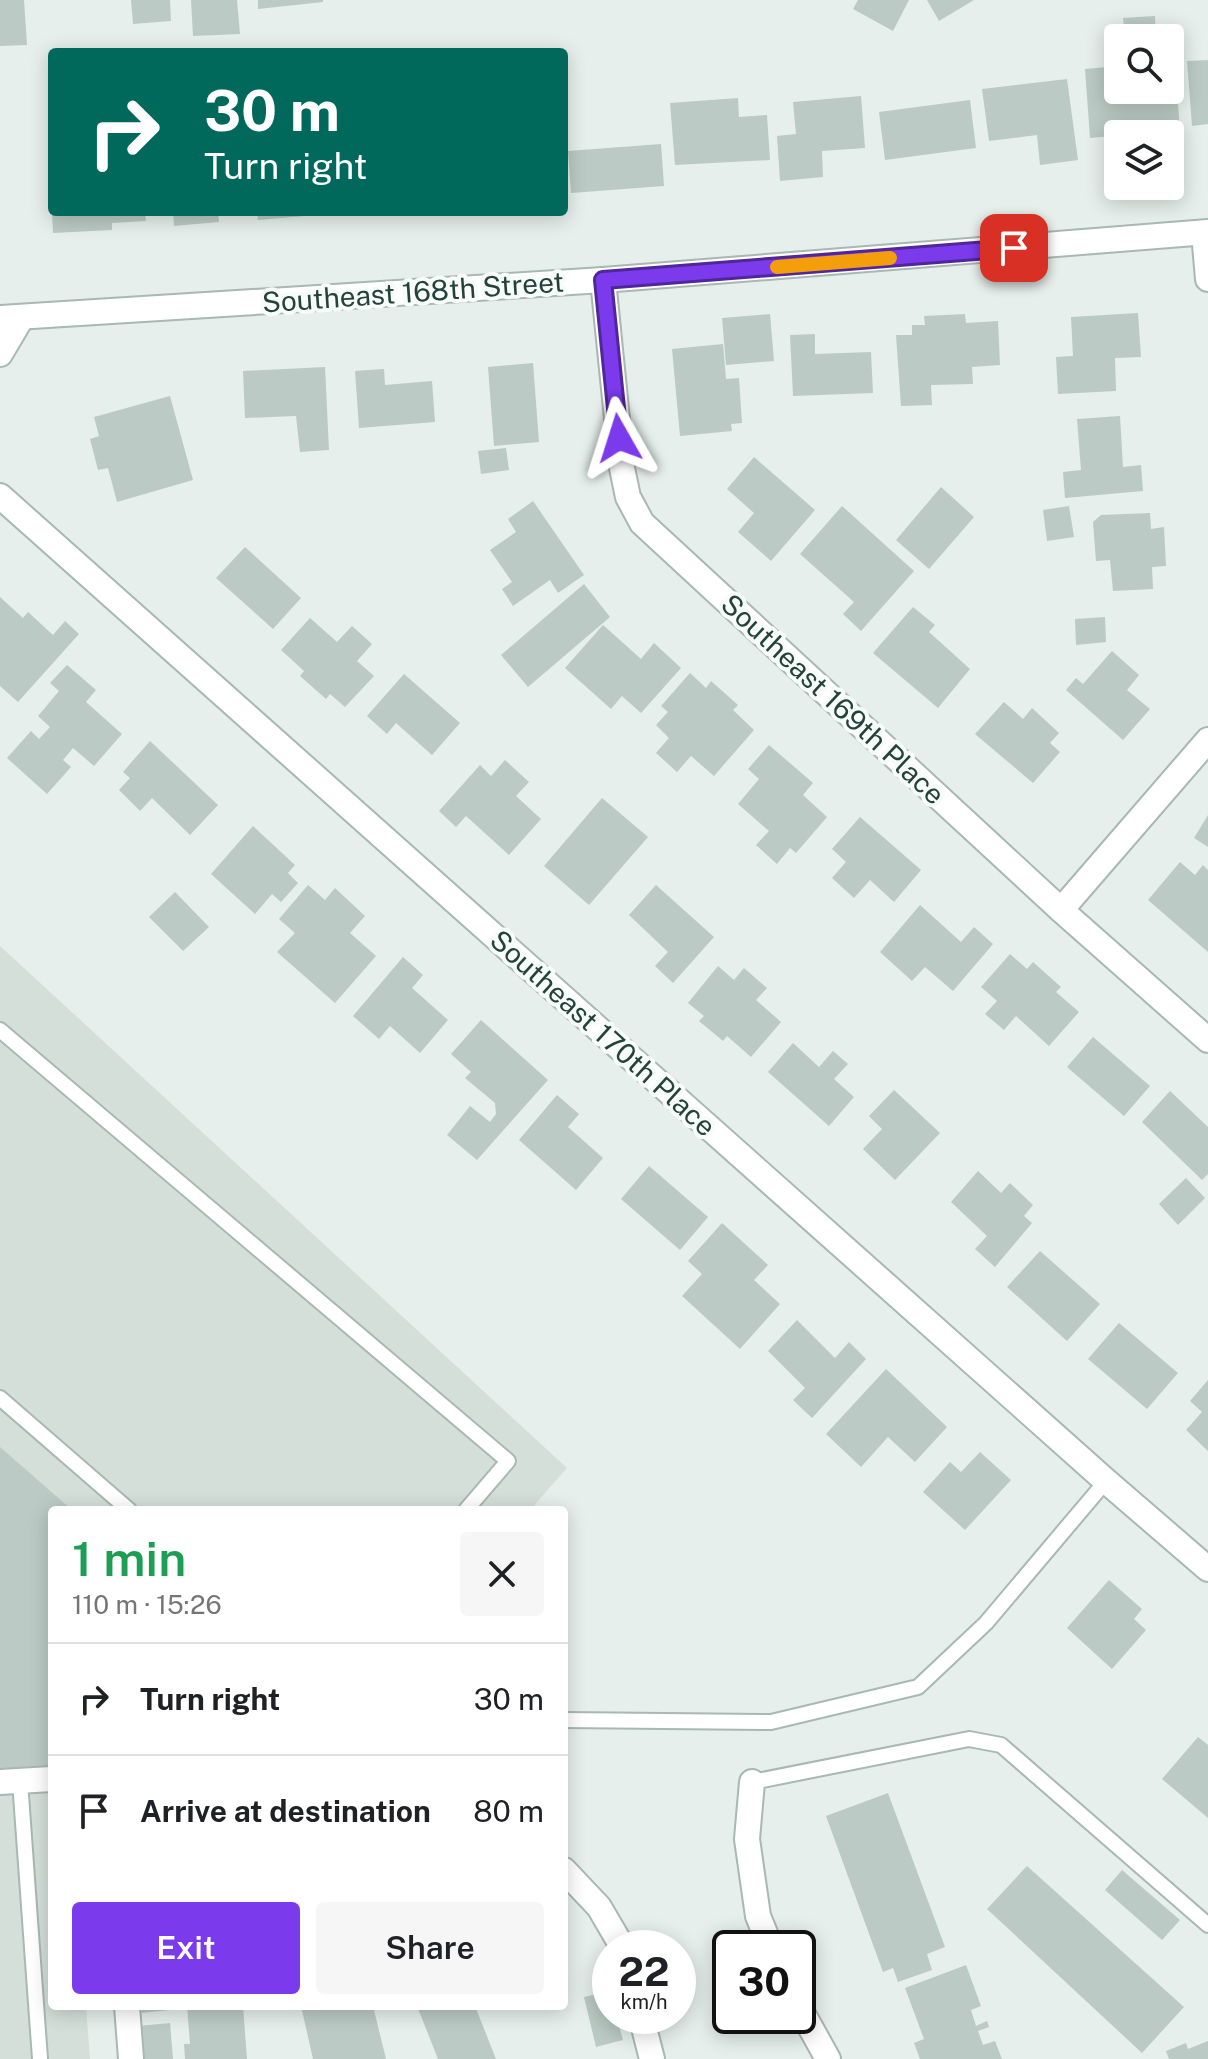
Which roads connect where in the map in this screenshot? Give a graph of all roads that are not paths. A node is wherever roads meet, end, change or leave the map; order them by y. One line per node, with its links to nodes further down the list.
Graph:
1 (1206, 232): 2 (street); 3 (street, Southeast 168th Street)
2 (1208, 279)
3 (603, 280): 4 (street, Southeast 168th Street); 8 (street, Southeast 169th Place)
4 (11, 317): 5 (street)
5 (0, 354)
6 (0, 496): 12 (street, Southeast 170th Place)
7 (1208, 740): 8 (street)
8 (1061, 910): 10 (street, Southeast 169th Place)
9 (0, 1030): 14 (lane)
10 (1208, 1040)
11 (0, 1398): 13 (lane)
12 (1106, 1481): 15 (street, Southeast 170th Place); 16 (lane)
13 (124, 1506)
14 (469, 1506)
15 (1208, 1569)
16 (568, 1720)
17 (48, 1779): 18 (street)
18 (10, 1782): 27 (lane)
19 (752, 1782): 21 (lane); 23 (street)
20 (568, 1874): 22 (street)
21 (1208, 1925)
22 (612, 1930)
23 (764, 1930)
24 (127, 2010): 28 (street)
25 (646, 2034): 29 (street)
26 (814, 2034): 30 (street)
27 (40, 2059)
28 (131, 2059)
29 (652, 2059)
30 (828, 2059)

